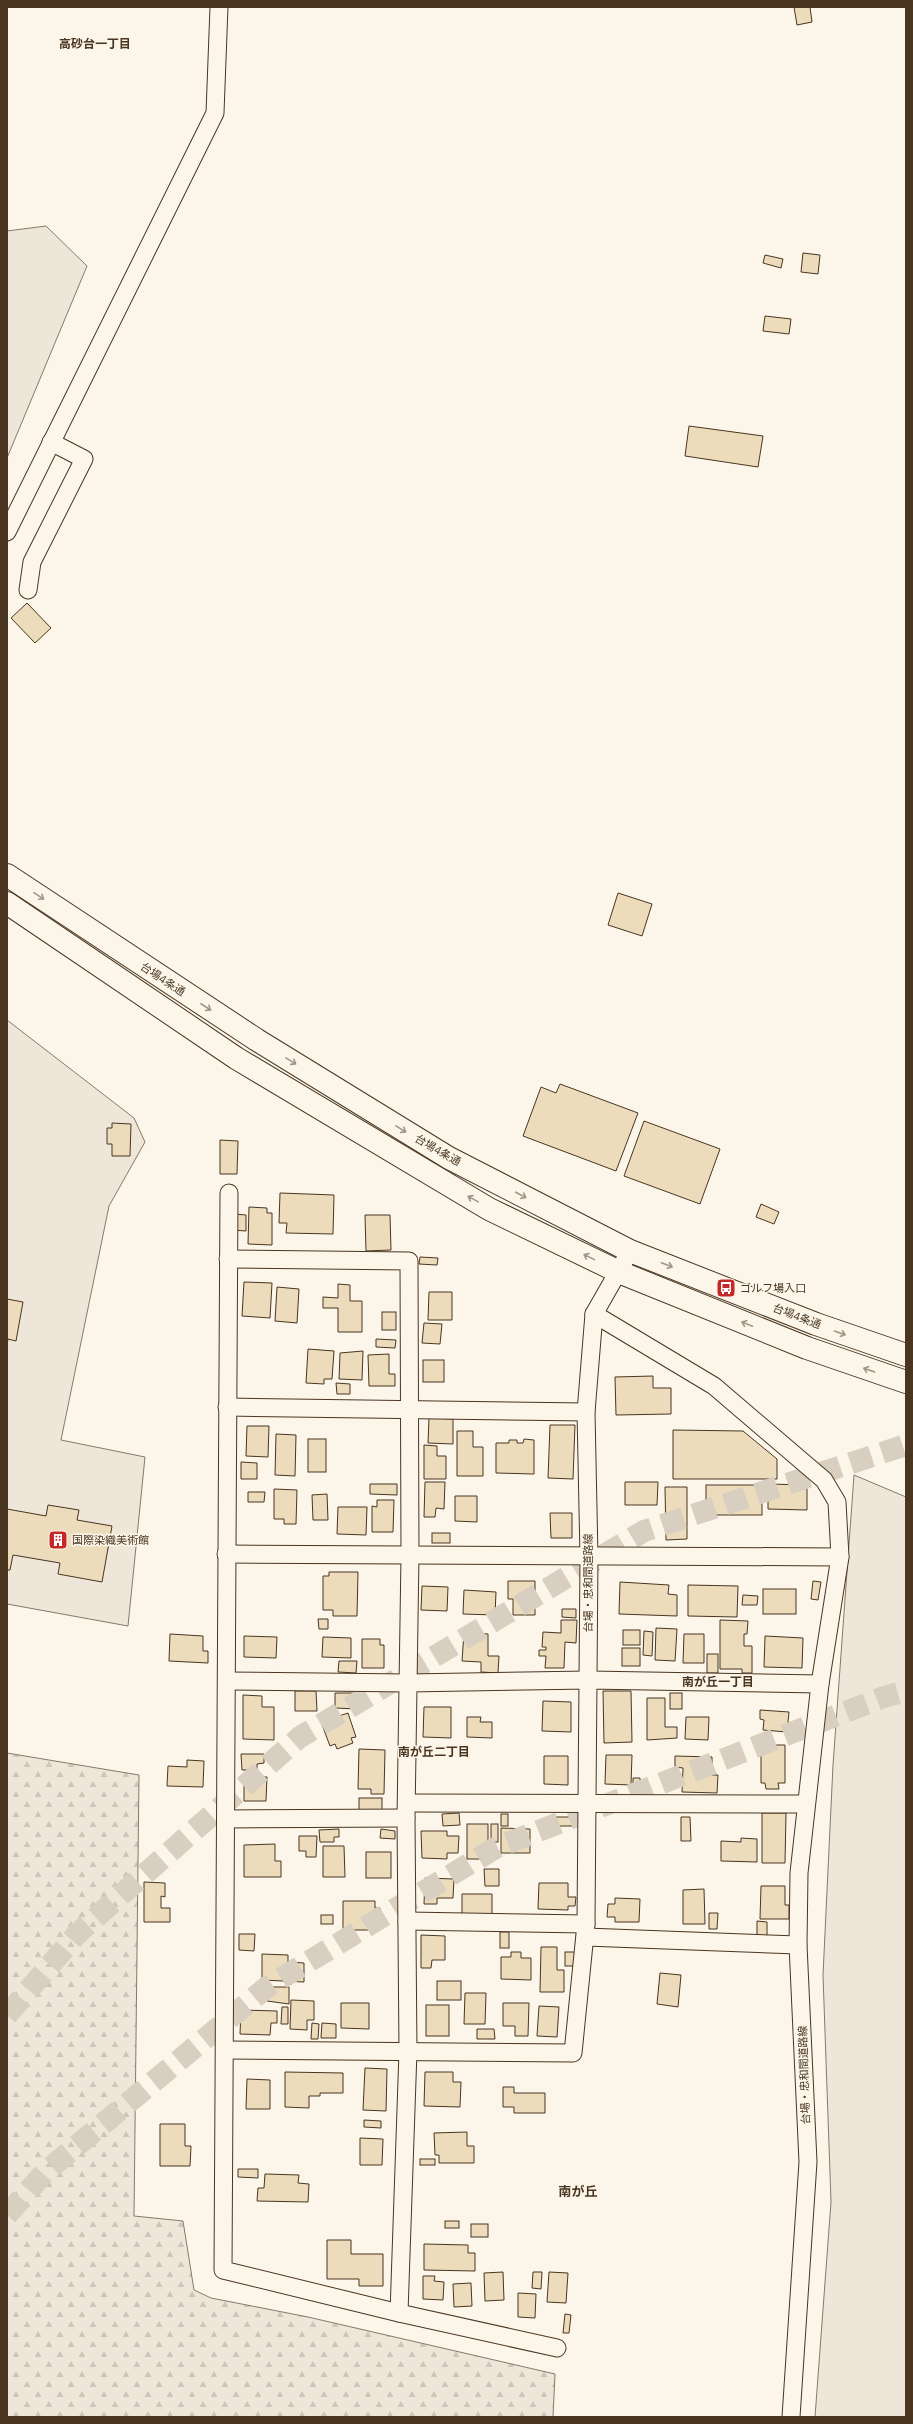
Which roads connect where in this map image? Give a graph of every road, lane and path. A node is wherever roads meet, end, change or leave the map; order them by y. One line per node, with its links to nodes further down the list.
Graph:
1 (219, 7): 2 (street)
2 (51, 442): 3 (street); 4 (street)
3 (7, 532)
4 (28, 590)
5 (7, 875): 8 (highway, 台場4条通, one-way to 8)
6 (7, 903): 10 (highway, one-way to 6)
7 (229, 1193): 9 (street)
8 (630, 1252): 10 (street, 台場・忠和間道路線); 12 (highway, 台場4条通, one-way to 12)
9 (228, 1259): 14 (street); 15 (street)
10 (619, 1272): 11 (street, 台場・忠和間道路線); 13 (highway, one-way to 10)
11 (594, 1314): 16 (street, 台場・忠和間道路線); 20 (street, 台場・忠和間道路線)
12 (906, 1355)
13 (906, 1382)
14 (227, 1407): 15 (street); 17 (street)
15 (408, 1410): 16 (street); 18 (street)
16 (586, 1412): 19 (street, 台場・忠和間道路線)
17 (226, 1554): 18 (street); 22 (street)
18 (410, 1555): 19 (street); 23 (street)
19 (589, 1557): 20 (street); 21 (street, 台場・忠和間道路線)
20 (840, 1557): 24 (street, 台場・忠和間道路線)
21 (589, 1680): 23 (street); 24 (street); 25 (street, 台場・忠和間道路線)
22 (227, 1681): 23 (street); 28 (street)
23 (408, 1683): 27 (street)
24 (820, 1684): 26 (street, 台場・忠和間道路線)
25 (586, 1804): 26 (street); 27 (street); 30 (street, 台場・忠和間道路線)
26 (805, 1804): 31 (street, 台場・忠和間道路線)
27 (406, 1810): 28 (street); 29 (street)
28 (226, 1819): 32 (street)
29 (407, 1921): 30 (street); 33 (street)
30 (586, 1930): 31 (street); 33 (street, 台場・忠和間道路線)
31 (798, 1945): 36 (street, 台場・忠和間道路線)
32 (225, 2050): 33 (street); 34 (street)
33 (408, 2051): 34 (street)
34 (399, 2313): 35 (street)
35 (557, 2348)
36 (791, 2417)

